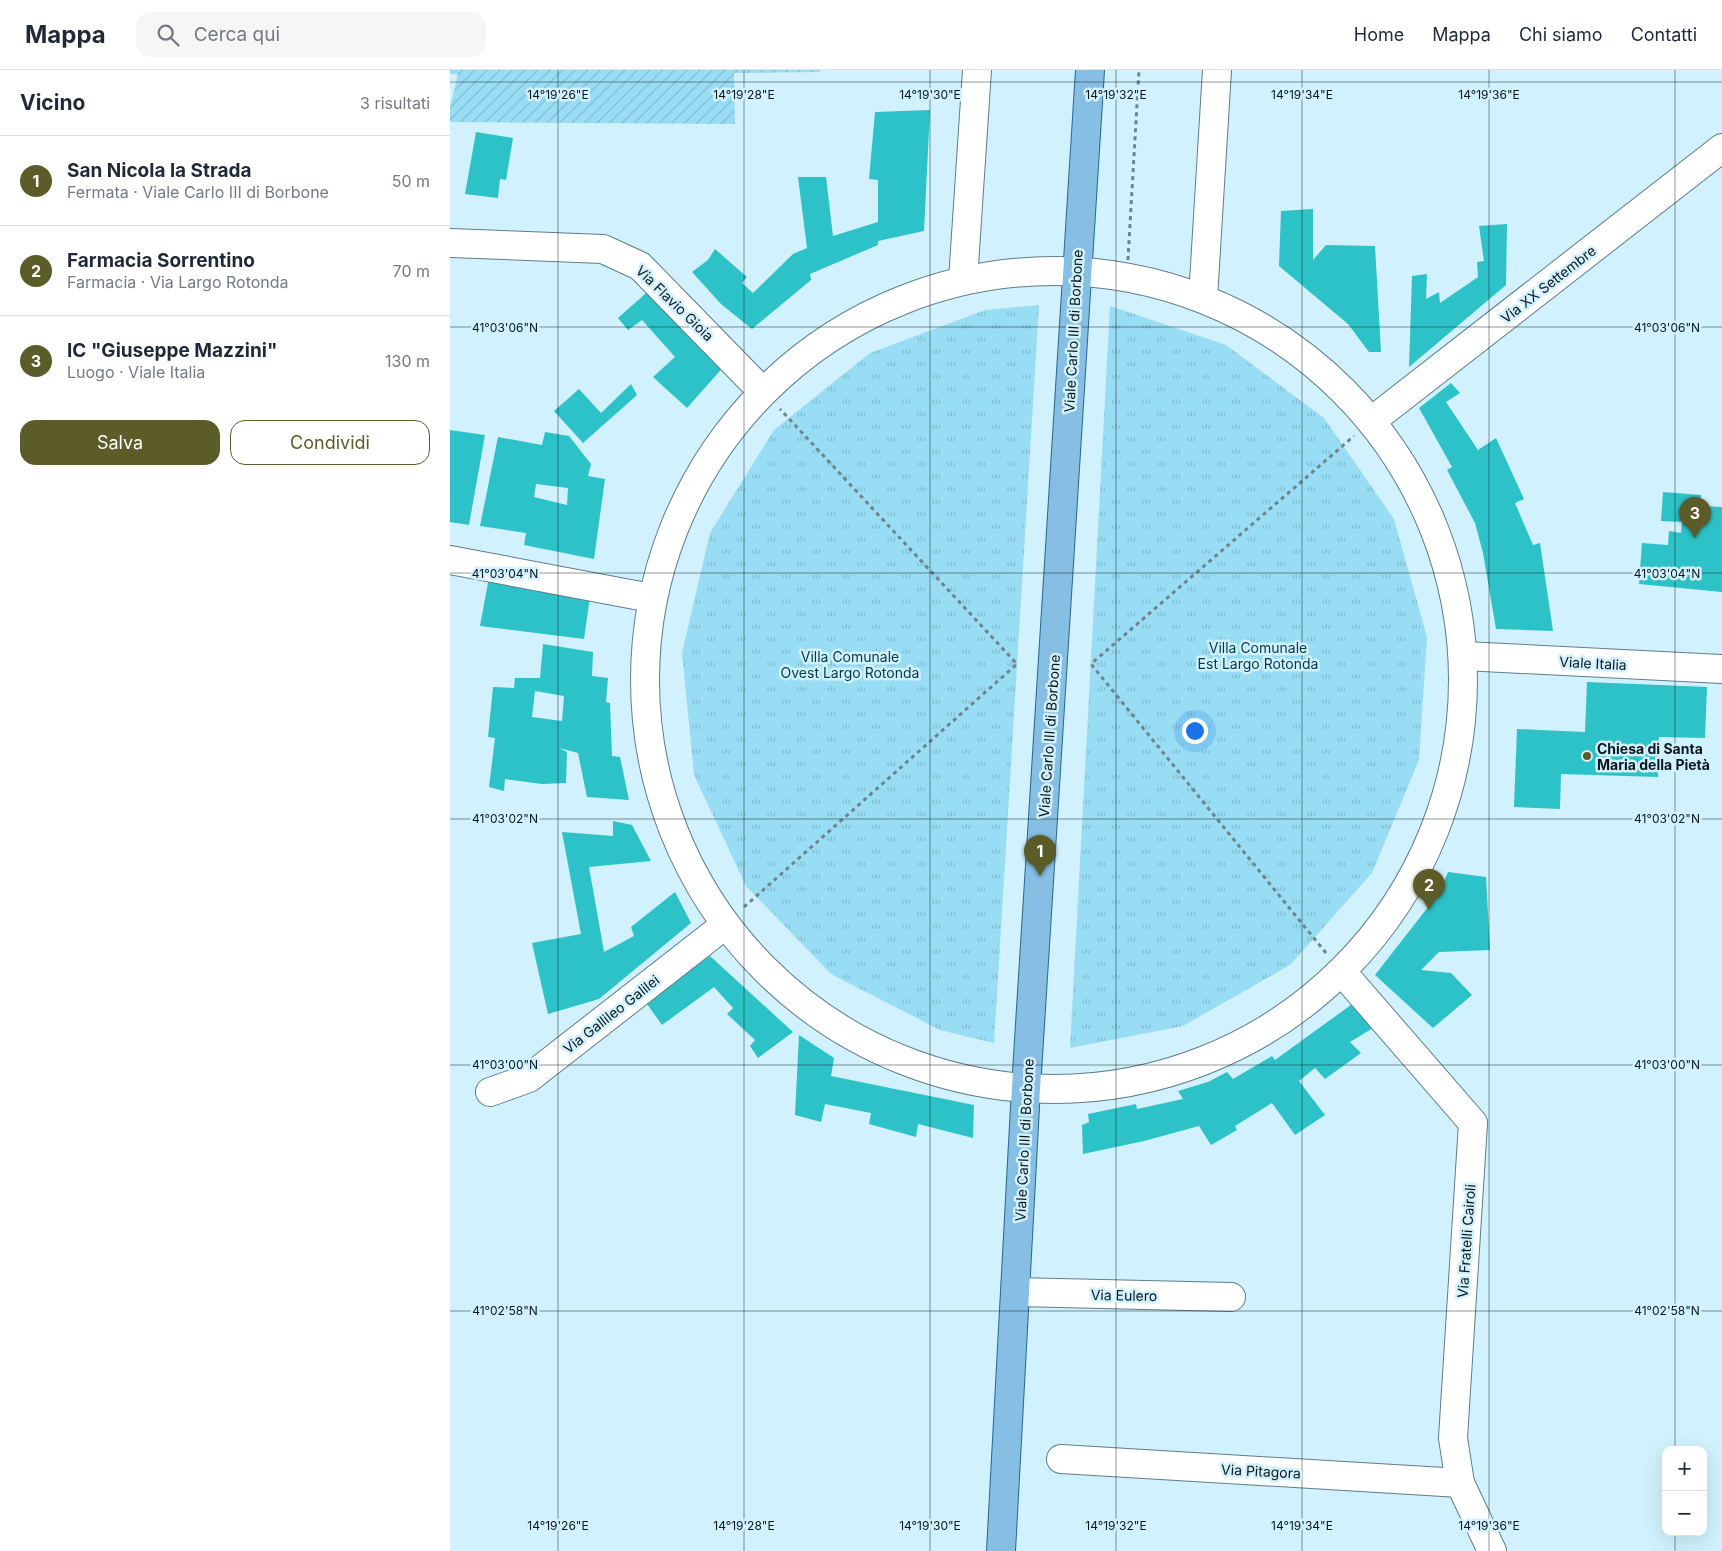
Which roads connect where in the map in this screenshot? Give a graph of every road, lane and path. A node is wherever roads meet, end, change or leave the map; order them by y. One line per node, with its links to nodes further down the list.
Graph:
1 (977, 70): 9 (street)
2 (1090, 70): 7 (main road, Viale Carlo III di Borbone)
3 (1139, 70): 8 (path)
4 (1217, 70): 10 (street)
5 (1722, 148): 12 (street, Via XX Settembre)
6 (450, 242): 11 (street, Via Flavio Gioia)
7 (1076, 271): 8 (street); 9 (street); 19 (main road, Viale Carlo III di Borbone)
8 (1127, 276): 10 (street)
9 (963, 280): 11 (street)
10 (1203, 298): 12 (street)
11 (762, 391): 14 (street); 17 (path)
12 (1374, 419): 15 (street); 18 (path)
13 (450, 560): 14 (street)
14 (651, 598): 17 (street)
15 (1464, 656): 16 (street, Viale Italia); 18 (street)
16 (1722, 669)
17 (725, 925): 19 (street); 20 (street, Via Gallileo Galilei)
18 (1342, 972): 19 (street); 24 (street, Via Fratelli Cairoli)
19 (1026, 1088): 21 (main road, Viale Carlo III di Borbone)
20 (490, 1092)
21 (1016, 1292): 22 (street, Via Eulero); 25 (main road, Viale Carlo III di Borbone)
22 (1231, 1297)
23 (1061, 1459): 24 (street, Via Pitagora)
24 (1460, 1483): 26 (street, Via Fratelli Cairoli)
25 (1001, 1551)
26 (1492, 1551)

